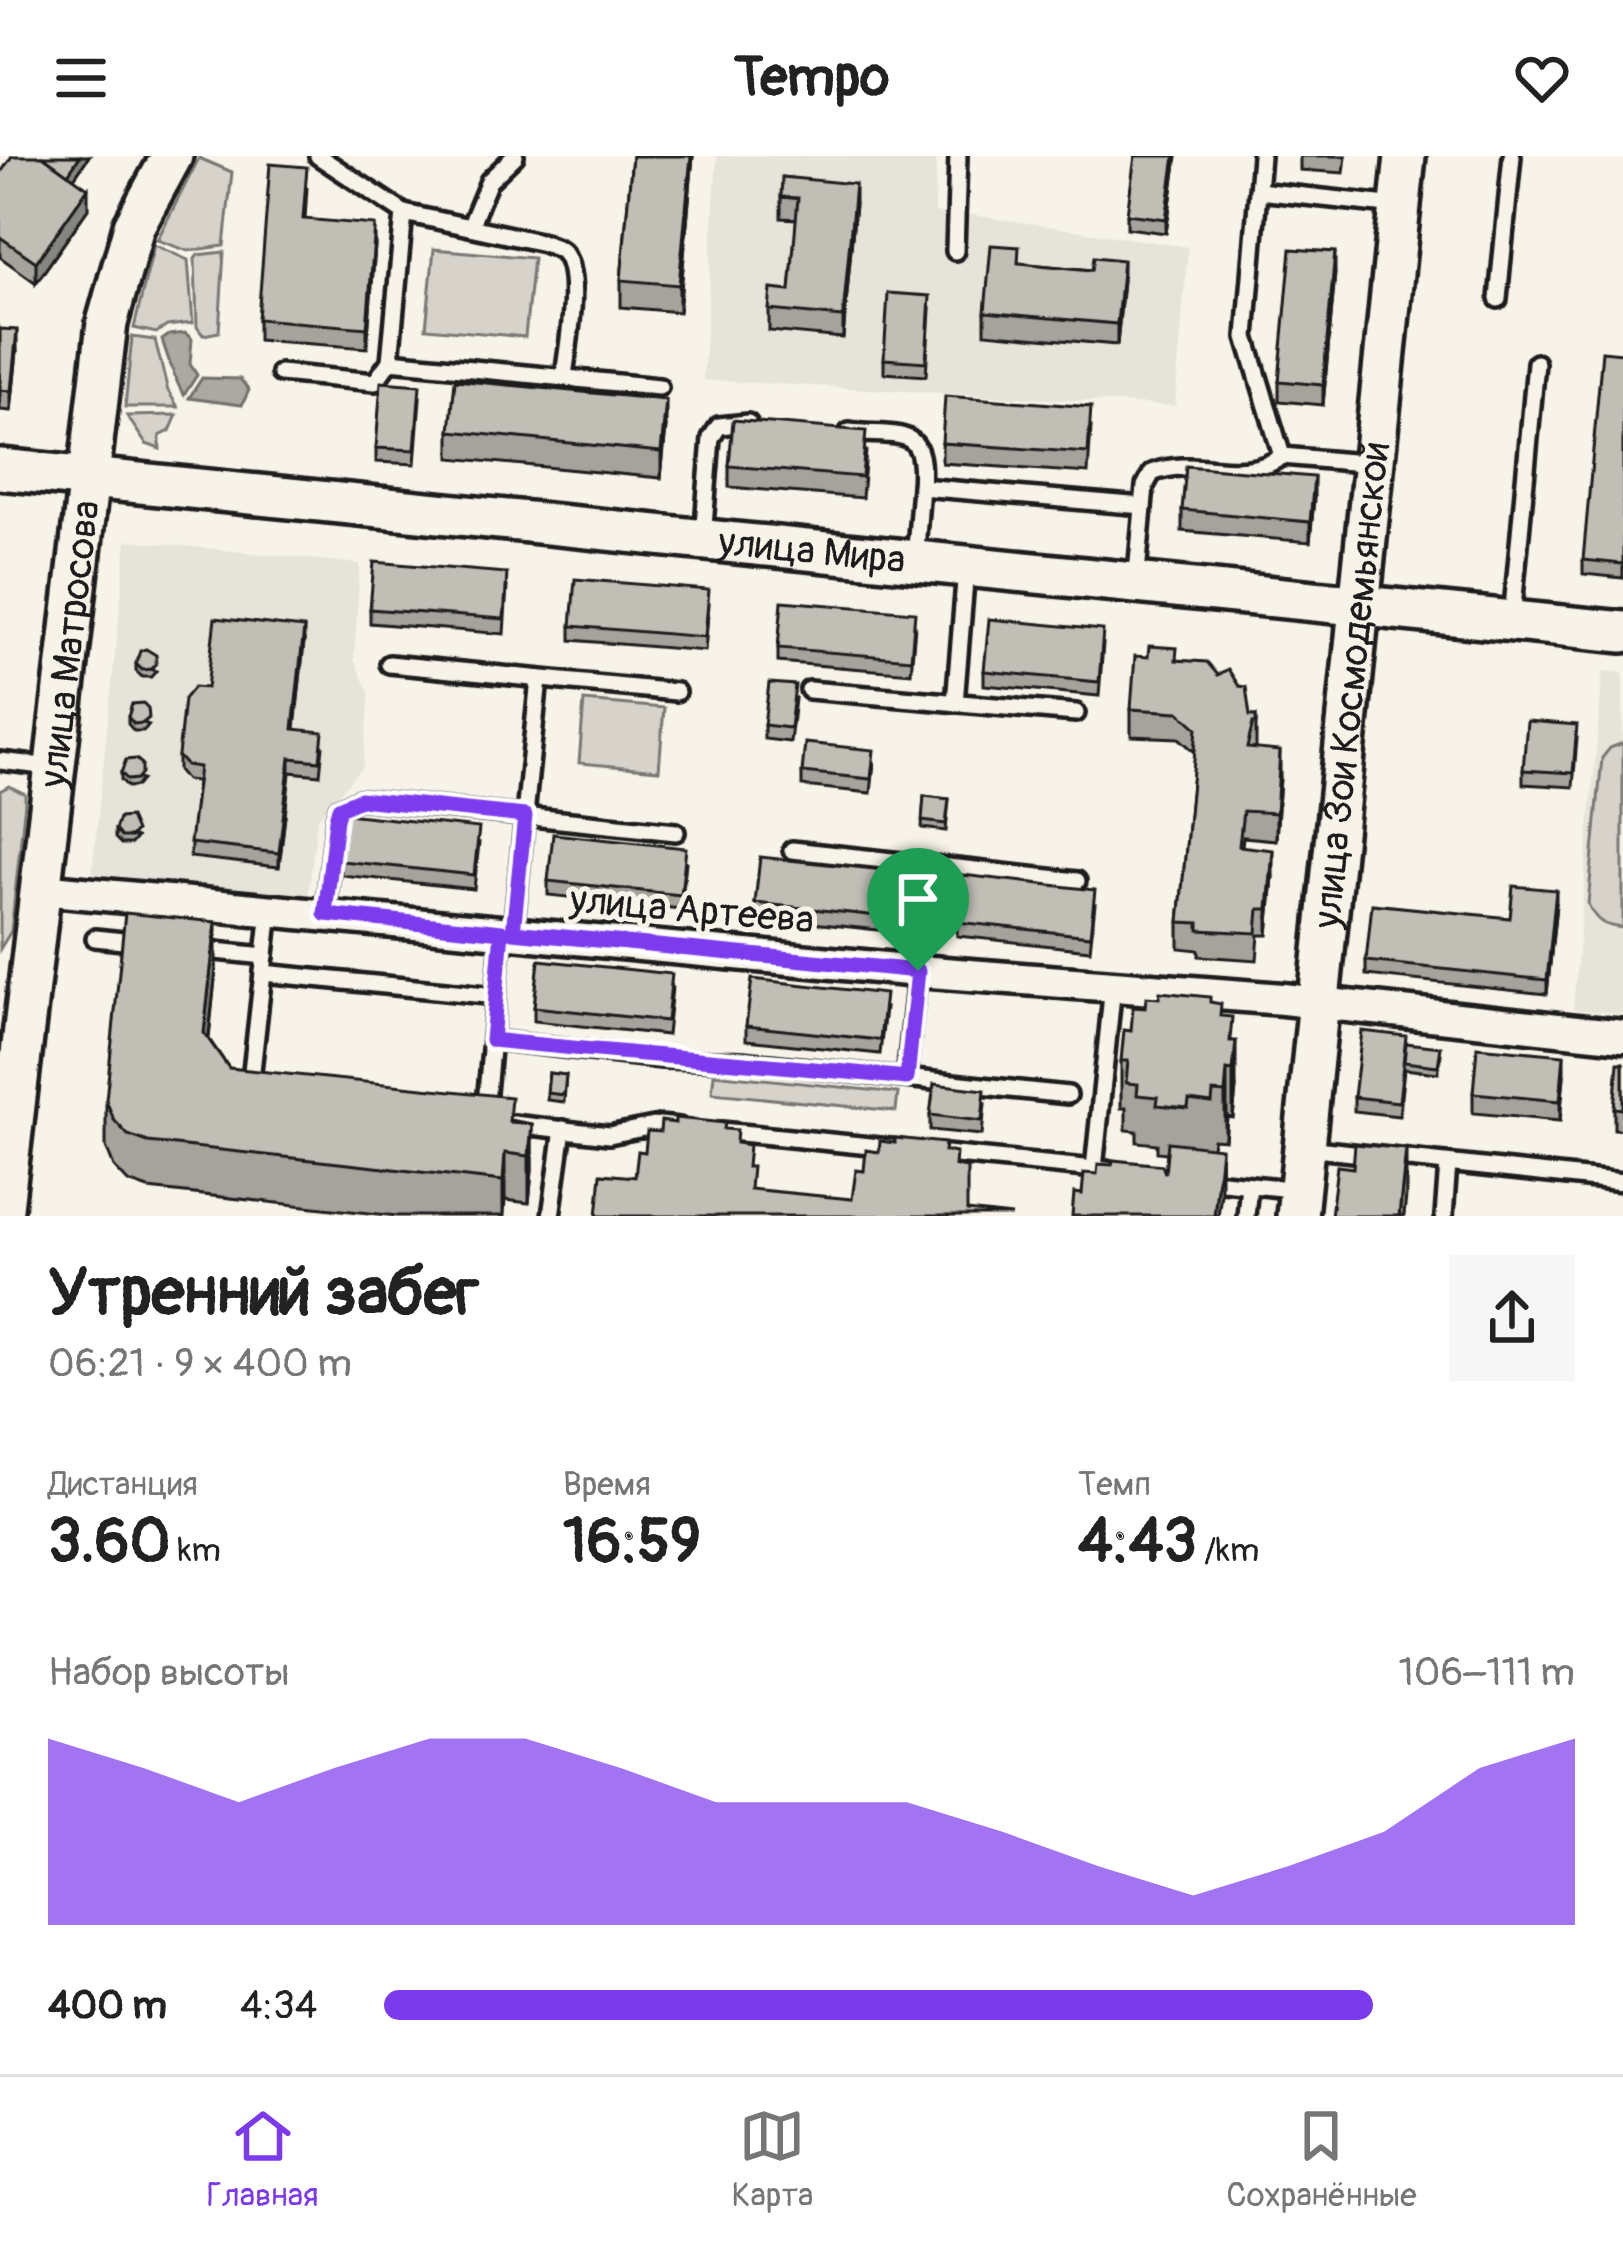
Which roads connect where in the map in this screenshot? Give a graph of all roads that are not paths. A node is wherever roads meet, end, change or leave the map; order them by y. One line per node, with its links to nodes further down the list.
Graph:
1 (172, 156): 24 (street, улица Матросова)
2 (318, 156): 10 (lane)
3 (515, 156): 11 (lane)
4 (958, 156): 12 (lane)
5 (1261, 156): 8 (lane)
6 (1405, 156): 9 (street, улица Зои Космодемьянской)
7 (1513, 156): 13 (lane)
8 (1258, 191): 9 (lane); 21 (lane)
9 (1400, 206): 22 (street, улица Зои Космодемьянской)
10 (404, 213): 11 (lane); 14 (lane)
11 (470, 227): 17 (lane)
12 (956, 251)
13 (1498, 299)
14 (390, 361): 16 (lane); 17 (lane)
15 (1536, 363): 32 (lane)
16 (280, 373)
17 (564, 377): 18 (lane)
18 (659, 387)
19 (776, 426): 27 (lane)
20 (842, 431): 25 (lane)
21 (1282, 456): 22 (lane); 26 (lane)
22 (1374, 464): 31 (street, улица Зои Космодемьянской)
23 (0, 469): 24 (street, улица Мира)
24 (87, 477): 27 (street, улица Мира); 41 (street, улица Матросова)
25 (922, 487): 26 (lane); 28 (lane)
26 (1143, 506): 30 (lane)
27 (703, 541): 28 (street, улица Мира)
28 (915, 563): 29 (street, улица Мира)
29 (966, 567): 30 (street, улица Мира); 38 (lane)
30 (1136, 584): 31 (street, улица Мира)
31 (1360, 607): 32 (street, улица Мира); 58 (street, улица Зои Космодемьянской)
32 (1511, 622): 33 (street, улица Мира)
33 (1623, 632)
34 (389, 664): 35 (lane)
35 (539, 679): 37 (lane); 42 (lane)
36 (809, 690): 38 (lane)
37 (676, 692)
38 (956, 703): 39 (lane)
39 (1076, 713)
40 (0, 761): 41 (lane)
41 (54, 767): 47 (street, улица Матросова)
42 (525, 816): 43 (lane); 49 (lane); 50 (lane)
43 (676, 832)
44 (792, 850): 45 (lane)
45 (929, 865): 46 (lane); 55 (lane)
46 (1077, 880)
47 (40, 889): 48 (street, улица Артеева); 75 (street, улица Матросова)
48 (270, 910): 49 (street, улица Артеева); 54 (lane)
49 (325, 914): 50 (street, улица Артеева)
50 (507, 932): 55 (street, улица Артеева); 57 (lane)
51 (95, 938): 52 (lane)
52 (159, 945)
53 (180, 947): 54 (lane)
54 (264, 965): 57 (lane); 63 (lane)
55 (918, 971): 56 (street, улица Артеева); 61 (lane)
56 (1113, 986): 58 (street, улица Артеева); 69 (lane)
57 (496, 996): 60 (lane)
58 (1318, 1004): 59 (street, улица Артеева); 67 (street, улица Зои Космодемьянской)
59 (1623, 1036)
60 (492, 1040): 61 (lane); 65 (lane)
61 (907, 1078): 62 (lane)
62 (1068, 1095)
63 (272, 1097)
64 (460, 1118): 65 (lane)
65 (484, 1120): 66 (lane)
66 (563, 1129): 69 (lane); 76 (lane)
67 (1303, 1148): 68 (lane); 74 (street, улица Зои Космодемьянской)
68 (1448, 1164): 72 (lane); 78 (lane)
69 (1094, 1169): 70 (lane)
70 (1138, 1174)
71 (1183, 1178): 73 (lane)
72 (1623, 1182)
73 (1249, 1185): 74 (lane); 77 (lane)
74 (1298, 1203)
75 (2, 1216)
76 (551, 1216)
77 (1246, 1216)
78 (1444, 1216)

